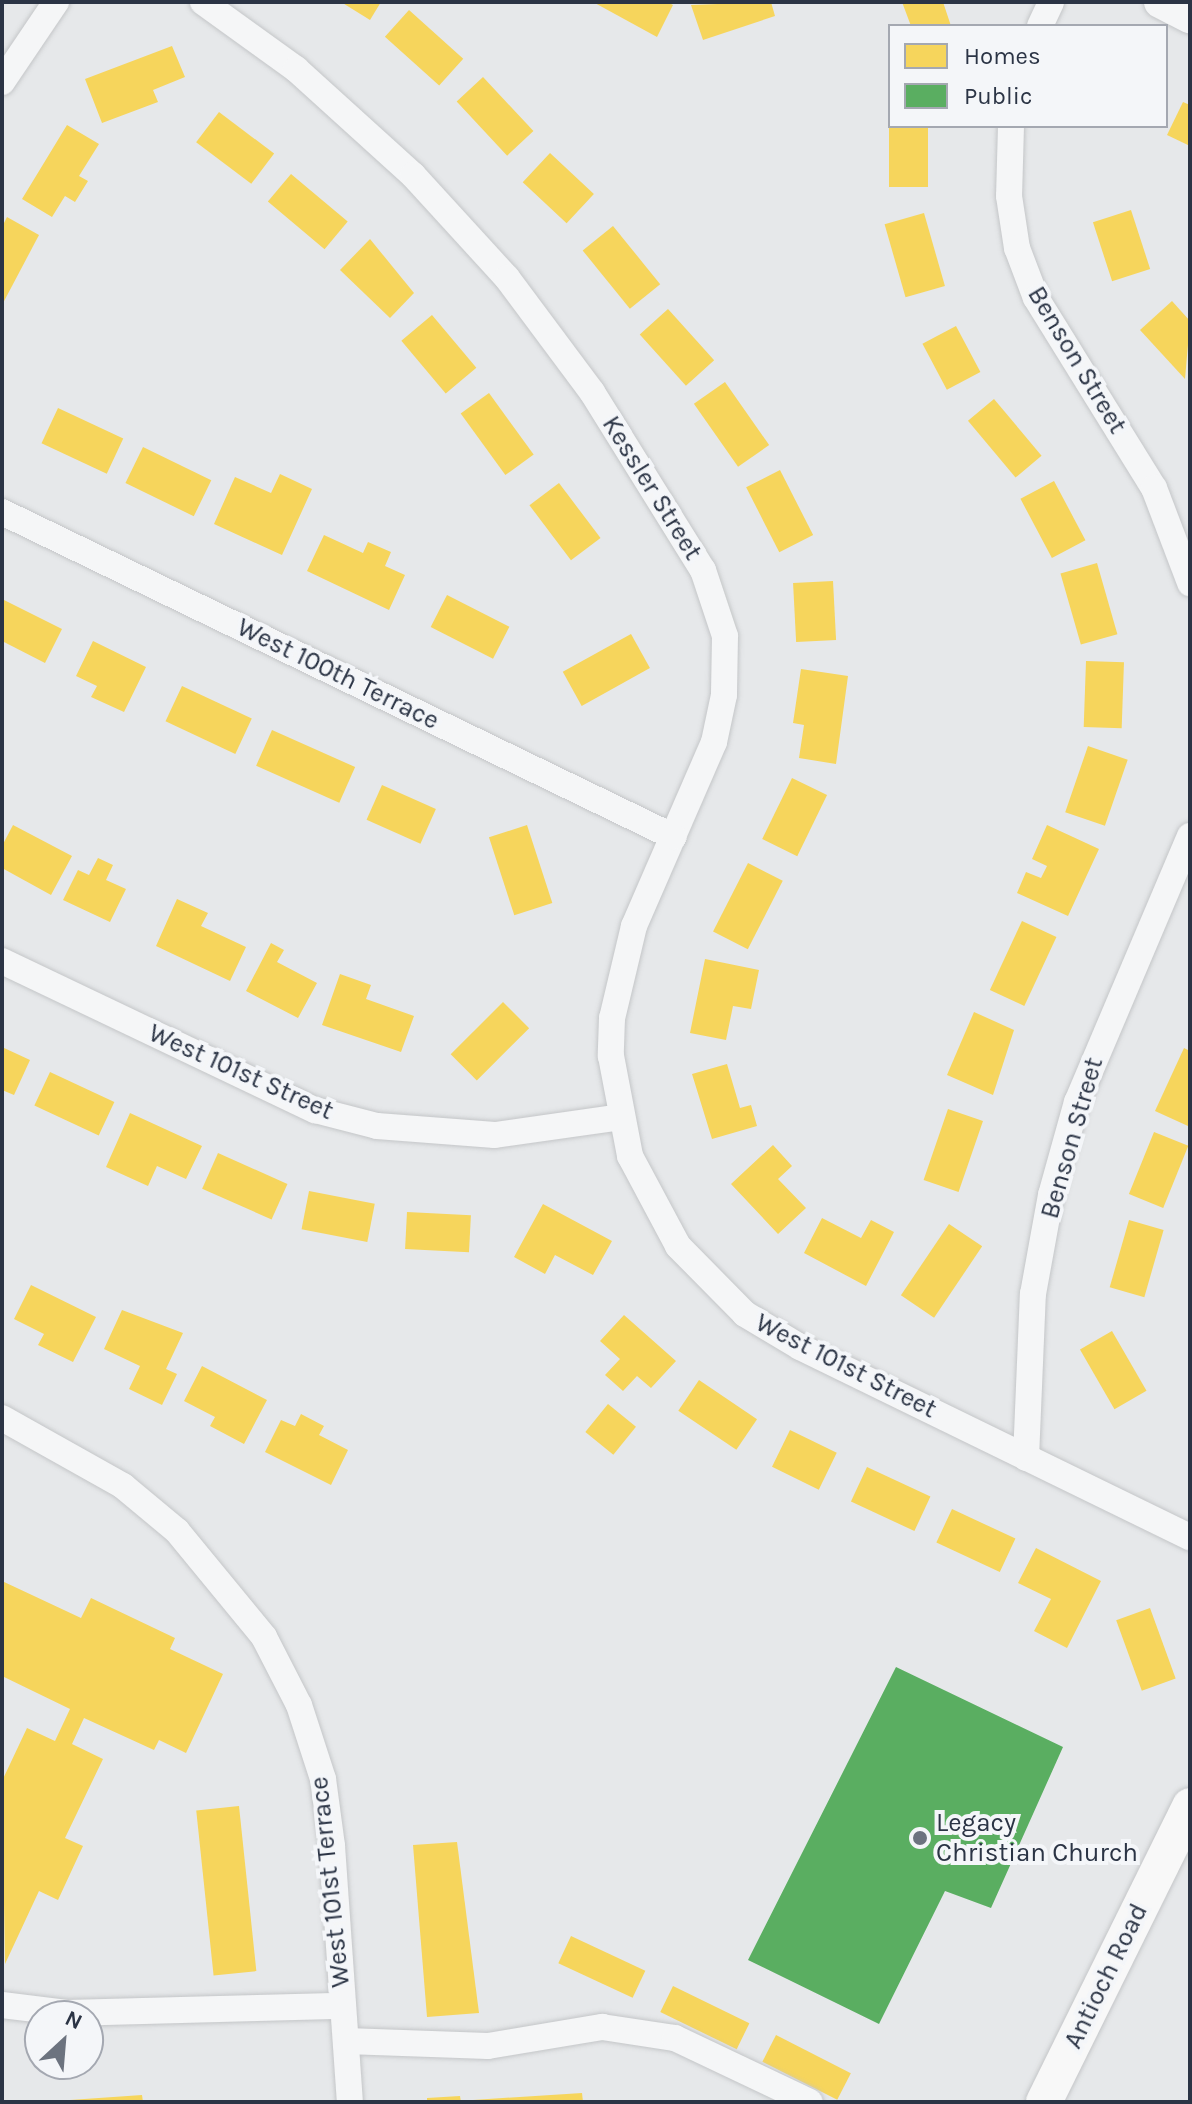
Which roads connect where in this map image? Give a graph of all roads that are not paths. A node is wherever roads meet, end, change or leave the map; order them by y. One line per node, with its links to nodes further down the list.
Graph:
1 (56, 2): 7 (street)
2 (203, 2): 12 (street, Kessler Street)
3 (1051, 2): 6 (street)
4 (1160, 2): 5 (street)
5 (1190, 17)
6 (1041, 24)
7 (2, 82)
8 (1011, 128): 10 (street, Benson Street)
9 (2, 512): 12 (street, West 100th Terrace)
10 (1190, 582)
11 (1190, 836): 16 (street, Benson Street)
12 (674, 837): 14 (street, Kessler Street)
13 (2, 961): 14 (street, West 101st Street)
14 (621, 1117): 16 (street, West 101st Street)
15 (2, 1418): 20 (street, West 101st Terrace)
16 (1026, 1458): 17 (street, West 101st Street)
17 (1190, 1537)
18 (1190, 1806): 24 (main road, Antioch Road)
19 (2, 2005): 20 (street)
20 (343, 2006): 21 (street, West 101st Terrace)
21 (346, 2041): 22 (street, West 101st Terrace); 23 (street)
22 (350, 2102)
23 (810, 2102)
24 (1044, 2102)

